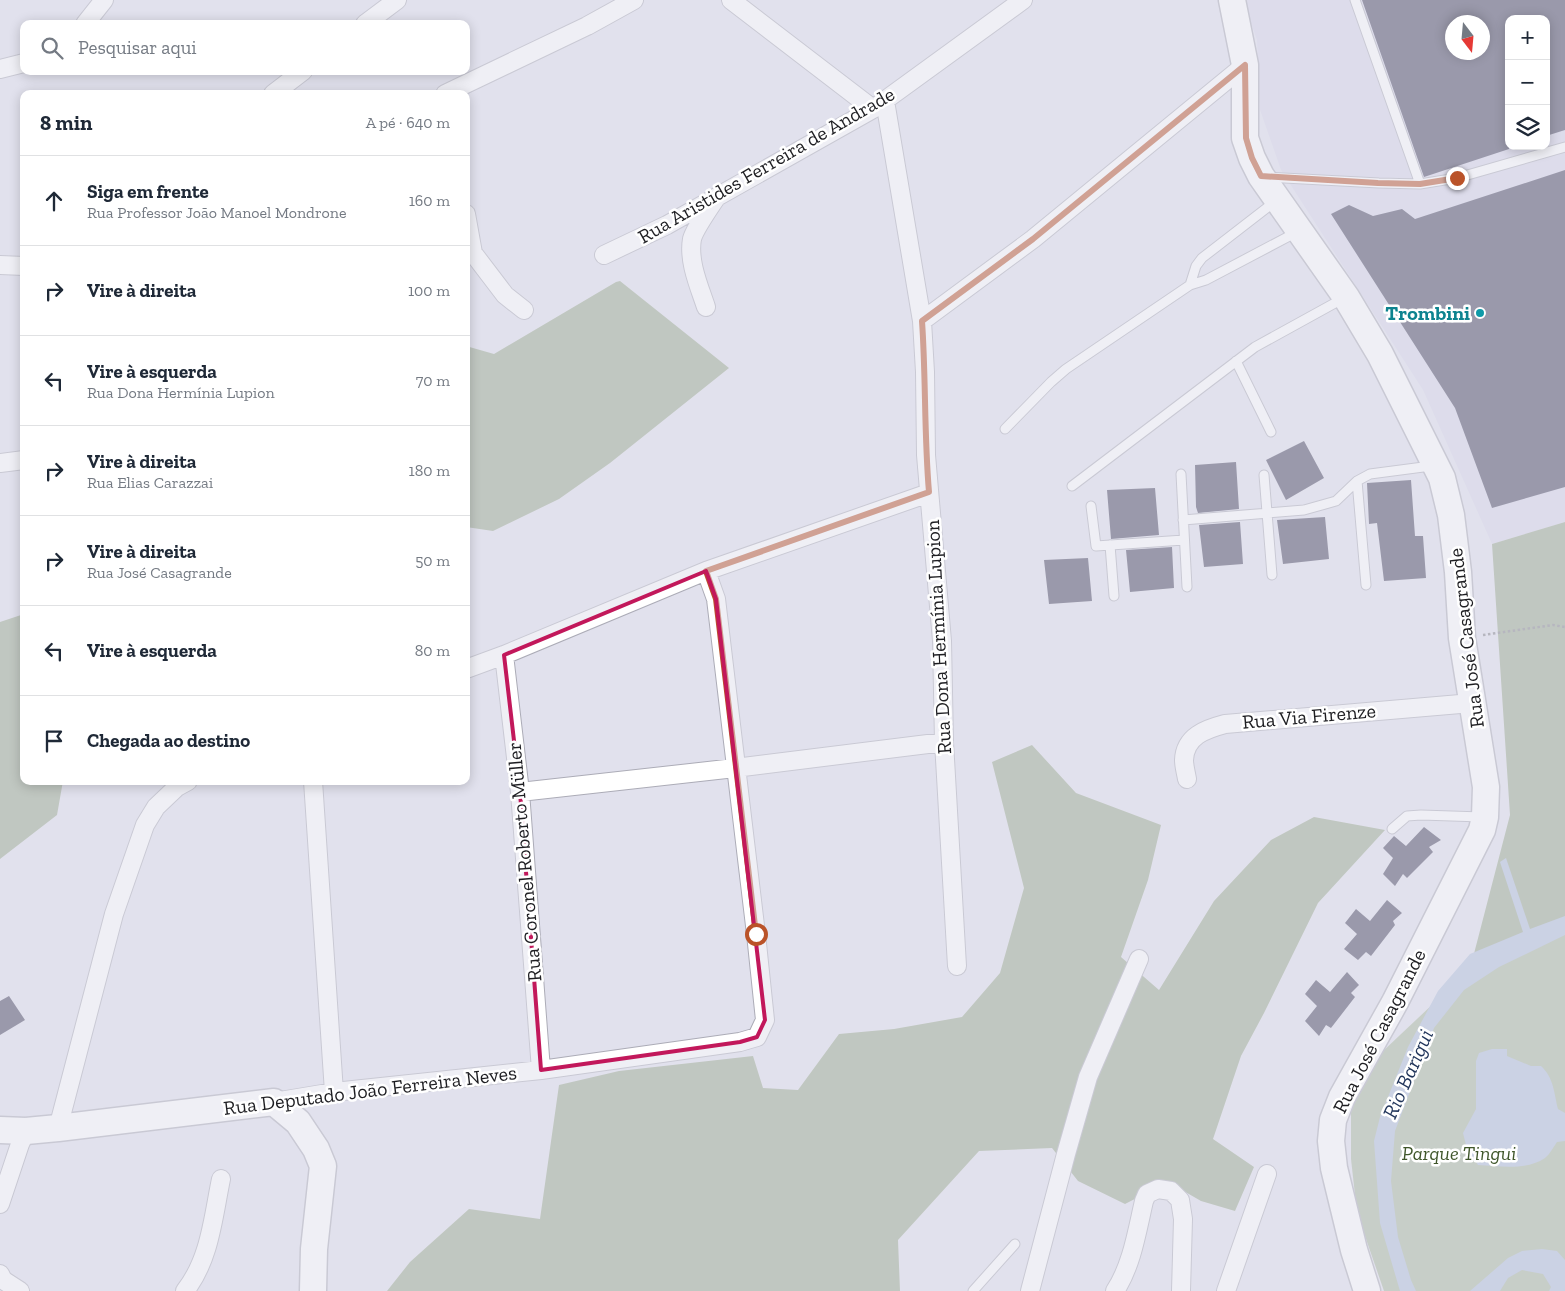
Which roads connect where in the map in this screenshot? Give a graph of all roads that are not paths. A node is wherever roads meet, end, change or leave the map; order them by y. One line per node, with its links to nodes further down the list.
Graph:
1 (104, 0): 8 (street)
2 (634, 0): 15 (street)
3 (731, 0): 16 (street)
4 (1023, 0): 16 (street, Rua Aristides Ferreira de Andrade)
5 (1232, 0): 11 (street, Rua José Casagrande)
6 (1355, 0): 19 (lane)
7 (390, 2): 9 (street)
8 (88, 20)
9 (370, 20)
10 (20, 64): 12 (street)
11 (1245, 65): 18 (street, Rua José Casagrande); 31 (street)
12 (0, 70)
13 (298, 75): 14 (street)
14 (278, 90)
15 (453, 90)
16 (879, 105): 20 (street, Rua Aristides Ferreira de Andrade); 31 (street, Rua Dona Hermínia Lupion)
17 (1565, 147): 19 (lane)
18 (1261, 176): 19 (lane); 21 (street, Rua José Casagrande)
19 (1420, 184)
20 (716, 198): 24 (street, Rua Aristides Ferreira de Andrade); 29 (street)
21 (1278, 200): 22 (street, Rua José Casagrande); 27 (lane)
22 (1299, 230): 27 (lane); 28 (street, Rua José Casagrande)
23 (470, 236): 30 (street)
24 (604, 255)
25 (0, 265): 26 (street)
26 (20, 266)
27 (1190, 285): 33 (lane)
28 (1346, 297): 32 (lane); 37 (street, Rua José Casagrande)
29 (706, 307)
30 (524, 310)
31 (922, 321): 42 (street, Rua Dona Hermínia Lupion)
32 (1236, 361): 34 (lane); 41 (lane)
33 (1005, 430)
34 (1271, 432)
35 (20, 460): 36 (street)
36 (0, 463)
37 (1436, 465): 40 (lane); 55 (street, Rua José Casagrande)
38 (1182, 474): 45 (lane)
39 (1264, 475): 44 (lane)
40 (1357, 481): 44 (lane); 50 (lane)
41 (1072, 486)
42 (929, 492): 48 (street); 56 (street, Rua Dona Hermínia Lupion)
43 (1091, 506): 47 (lane)
44 (1267, 513): 45 (lane); 49 (lane)
45 (1183, 520): 46 (lane)
46 (1184, 540): 47 (lane); 51 (lane)
47 (1110, 545): 52 (lane)
48 (706, 571): 53 (street); 57 (street)
49 (1272, 575)
50 (1366, 585)
51 (1187, 586)
52 (1114, 596)
53 (504, 655): 54 (street); 61 (street, Rua Coronel Roberto Müller)
54 (470, 668)
55 (1472, 703): 58 (street, Rua Via Firenze); 62 (street, Rua José Casagrande)
56 (944, 742): 57 (street); 65 (street, Rua Dona Hermínia Lupion)
57 (735, 768): 61 (street); 66 (street, Rua Deputado João Ferreira Neves)
58 (1187, 779)
59 (181, 785): 69 (street)
60 (313, 785): 67 (street)
61 (520, 792): 66 (street, Rua Coronel Roberto Müller)
62 (1485, 817): 63 (lane); 85 (street, Rua José Casagrande)
63 (1392, 829)
64 (1139, 959): 81 (street)
65 (958, 966)
66 (541, 1070): 67 (street, Rua Deputado João Ferreira Neves)
67 (334, 1092): 68 (street, Rua Deputado João Ferreira Neves)
68 (274, 1102): 69 (street, Rua Deputado João Ferreira Neves); 79 (street)
69 (58, 1128): 71 (street, Rua Deputado João Ferreira Neves)
70 (0, 1130): 71 (street, Rua Deputado João Ferreira Neves)
71 (26, 1131): 74 (street)
72 (1267, 1174): 84 (street)
73 (221, 1179): 78 (street)
74 (0, 1204)
75 (1015, 1244): 80 (lane)
76 (0, 1274): 77 (street)
77 (20, 1291)
78 (185, 1291)
79 (312, 1291)
80 (973, 1291)
81 (1030, 1291)
82 (1115, 1291): 83 (street)
83 (1181, 1291)
84 (1226, 1291)
85 (1367, 1291)

